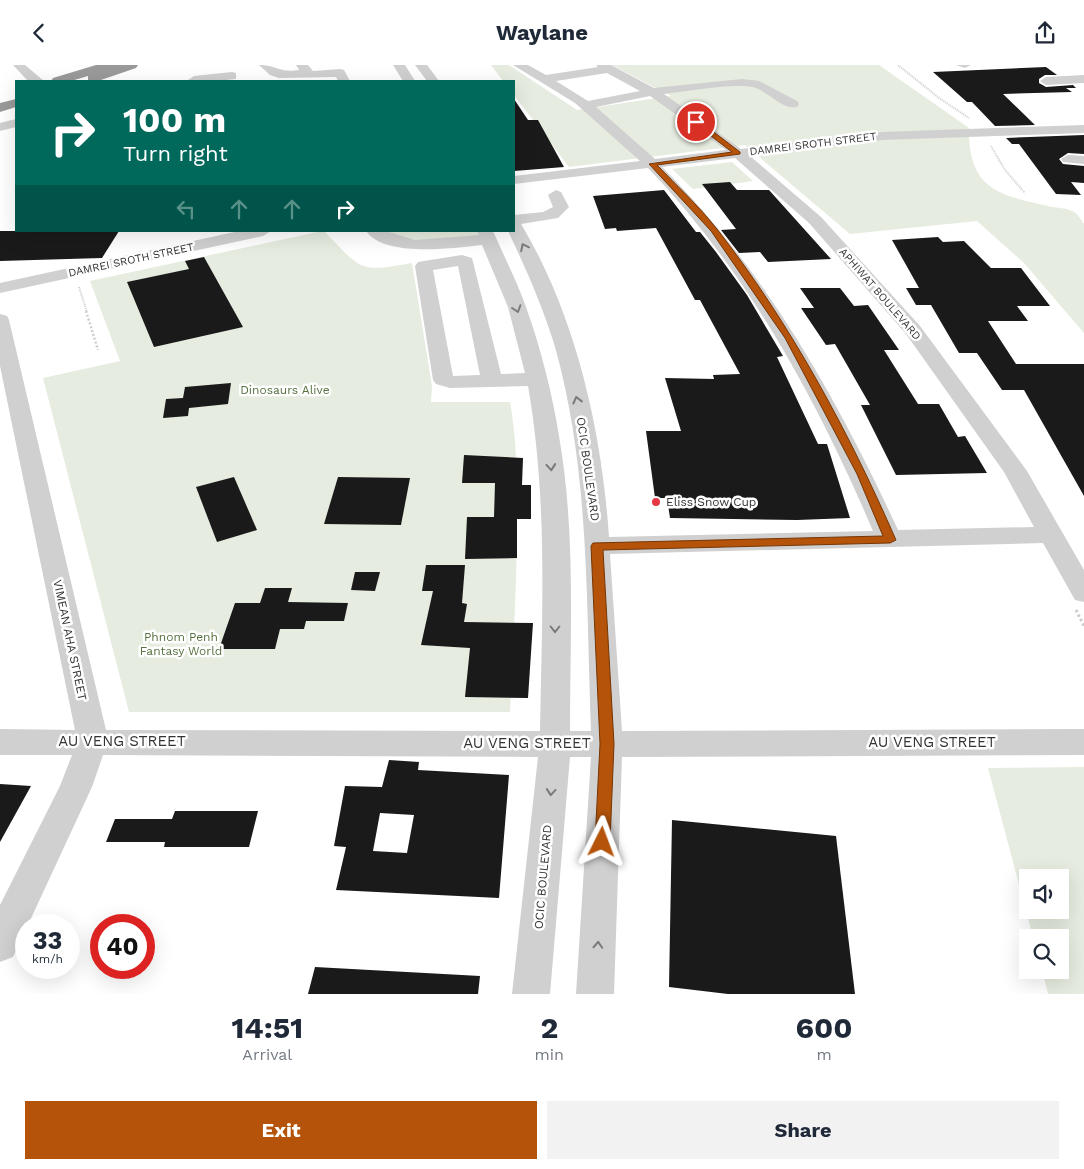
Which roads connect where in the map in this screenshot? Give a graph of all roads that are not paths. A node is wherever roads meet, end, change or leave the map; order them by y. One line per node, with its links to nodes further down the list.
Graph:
1 (19, 65): 15 (street)
2 (109, 65): 16 (highway)
3 (132, 65): 17 (highway)
4 (265, 65): 9 (street)
5 (399, 65): 21 (street)
6 (421, 65): 22 (street)
7 (520, 65): 14 (street)
8 (605, 67): 14 (street); 24 (street, APHIWAT BOULEVARD)
9 (304, 69): 20 (street)
10 (1070, 69): 13 (street)
11 (185, 70): 18 (street)
12 (232, 76): 19 (street)
13 (1084, 78): 23 (street)
14 (543, 79): 29 (street)
15 (35, 80)
16 (61, 80)
17 (85, 80)
18 (194, 80)
19 (202, 80)
20 (344, 80)
21 (408, 80)
22 (431, 80)
23 (1046, 81)
24 (652, 92): 28 (street); 29 (street); 34 (street, APHIWAT BOULEVARD)
25 (15, 95): 26 (highway)
26 (0, 100)
27 (15, 103): 30 (highway)
28 (793, 104)
29 (586, 105): 37 (street)
30 (0, 108)
31 (15, 123): 32 (street)
32 (0, 127)
33 (1084, 129): 34 (street, DAMREI SROTH STREET)
34 (738, 153): 37 (street, DAMREI SROTH STREET); 50 (street, APHIWAT BOULEVARD)
35 (1068, 159): 36 (street)
36 (1084, 160)
37 (652, 164): 38 (street, DAMREI SROTH STREET); 51 (street)
38 (515, 181)
39 (556, 195): 40 (street)
40 (515, 220)
41 (515, 228): 52 (street, OCIC BOULEVARD, one-way to 41)
42 (258, 232): 45 (street, DAMREI SROTH STREET)
43 (376, 232): 44 (street)
44 (487, 235): 48 (street, OCIC BOULEVARD, one-way to 48)
45 (0, 288)
46 (0, 321): 54 (street, VIMEAN AHA STREET)
47 (492, 381): 47 (street); 48 (street)
48 (539, 385): 49 (street); 57 (street, OCIC BOULEVARD, one-way to 57)
49 (439, 392)
50 (1051, 535): 51 (street); 53 (street, APHIWAT BOULEVARD)
51 (890, 540): 52 (street)
52 (597, 546): 58 (street, OCIC BOULEVARD)
53 (1079, 601)
54 (93, 741): 55 (street, AU VENG STREET); 57 (street, AU VENG STREET); 59 (street)
55 (0, 742)
56 (1084, 742): 58 (street, AU VENG STREET)
57 (555, 744): 58 (street, AU VENG STREET); 60 (street, OCIC BOULEVARD, one-way to 60)
58 (607, 744): 61 (street, OCIC BOULEVARD, one-way to 58)
59 (0, 944)
60 (531, 994)
61 (595, 994)

